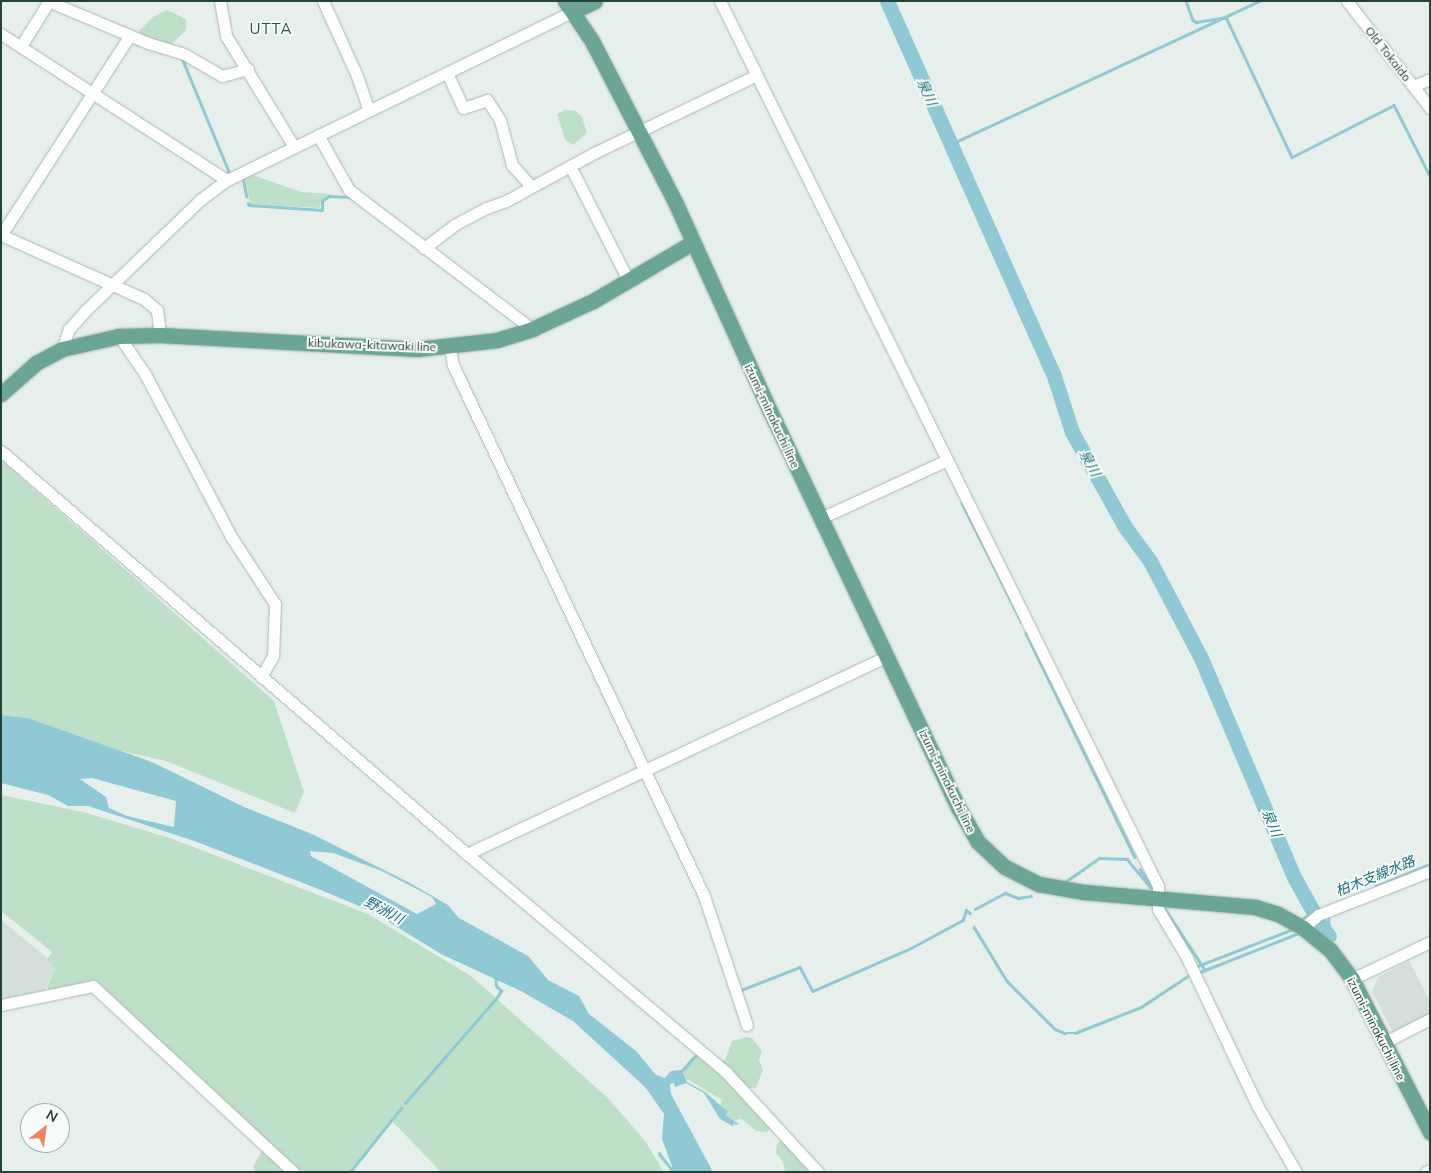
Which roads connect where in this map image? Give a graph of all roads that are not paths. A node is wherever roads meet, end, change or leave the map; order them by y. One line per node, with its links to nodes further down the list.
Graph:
1 (48, 1): 9 (street); 10 (street)
2 (220, 1): 11 (street)
3 (323, 1): 18 (street)
4 (595, 1): 7 (main road)
5 (720, 1): 13 (street)
6 (1347, 1): 15 (street, Old Tokaido)
7 (569, 6): 12 (street); 19 (main road)
8 (1, 34): 10 (street)
9 (130, 35): 11 (street); 16 (street)
10 (21, 46): 16 (street)
11 (248, 69): 21 (street)
12 (447, 73): 18 (street); 24 (street)
13 (757, 75): 19 (street); 37 (street)
14 (1430, 79): 15 (street)
15 (1413, 86): 17 (street, Old Tokaido)
16 (93, 94): 23 (street); 25 (street)
17 (1430, 108)
18 (369, 110): 20 (street)
19 (640, 132): 22 (street); 26 (main road)
20 (318, 135): 21 (street); 27 (street)
21 (293, 145): 23 (street)
22 (570, 166): 24 (street); 28 (street)
23 (227, 180): 29 (street)
24 (531, 186): 27 (street)
25 (1, 235): 29 (street)
26 (692, 243): 28 (main road, kibukawa-kitawaki line); 38 (main road, izumi-minakuchi line)
27 (424, 248): 30 (street)
28 (628, 280): 30 (main road, kibukawa-kitawaki line)
29 (111, 284): 31 (street); 34 (street)
30 (532, 329): 33 (main road, kibukawa-kitawaki line)
31 (160, 335): 32 (main road, kibukawa-kitawaki line); 33 (main road, kibukawa-kitawaki line)
32 (119, 336): 34 (main road, kibukawa-kitawaki line); 40 (street)
33 (450, 348): 41 (street)
34 (62, 349): 35 (main road, kibukawa-kitawaki line)
35 (1, 394)
36 (1, 451): 40 (street)
37 (947, 460): 38 (street); 44 (street)
38 (821, 518): 39 (main road, izumi-minakuchi line)
39 (887, 656): 41 (street); 44 (main road, izumi-minakuchi line)
40 (261, 677): 42 (street)
41 (644, 771): 42 (street); 50 (street)
42 (468, 854): 55 (street)
43 (1430, 871): 45 (street)
44 (1158, 898): 45 (main road, izumi-minakuchi line); 56 (street)
45 (1303, 928): 47 (main road, izumi-minakuchi line)
46 (1430, 942): 47 (street)
47 (1352, 979): 51 (main road, izumi-minakuchi line)
48 (1, 1005): 54 (street)
49 (1430, 1019): 51 (street)
50 (747, 1025)
51 (1383, 1043): 52 (main road, izumi-minakuchi line)
52 (1430, 1132)
53 (1430, 1170): 57 (street)
54 (293, 1172)
55 (818, 1172)
56 (1296, 1172)
57 (1426, 1172)

